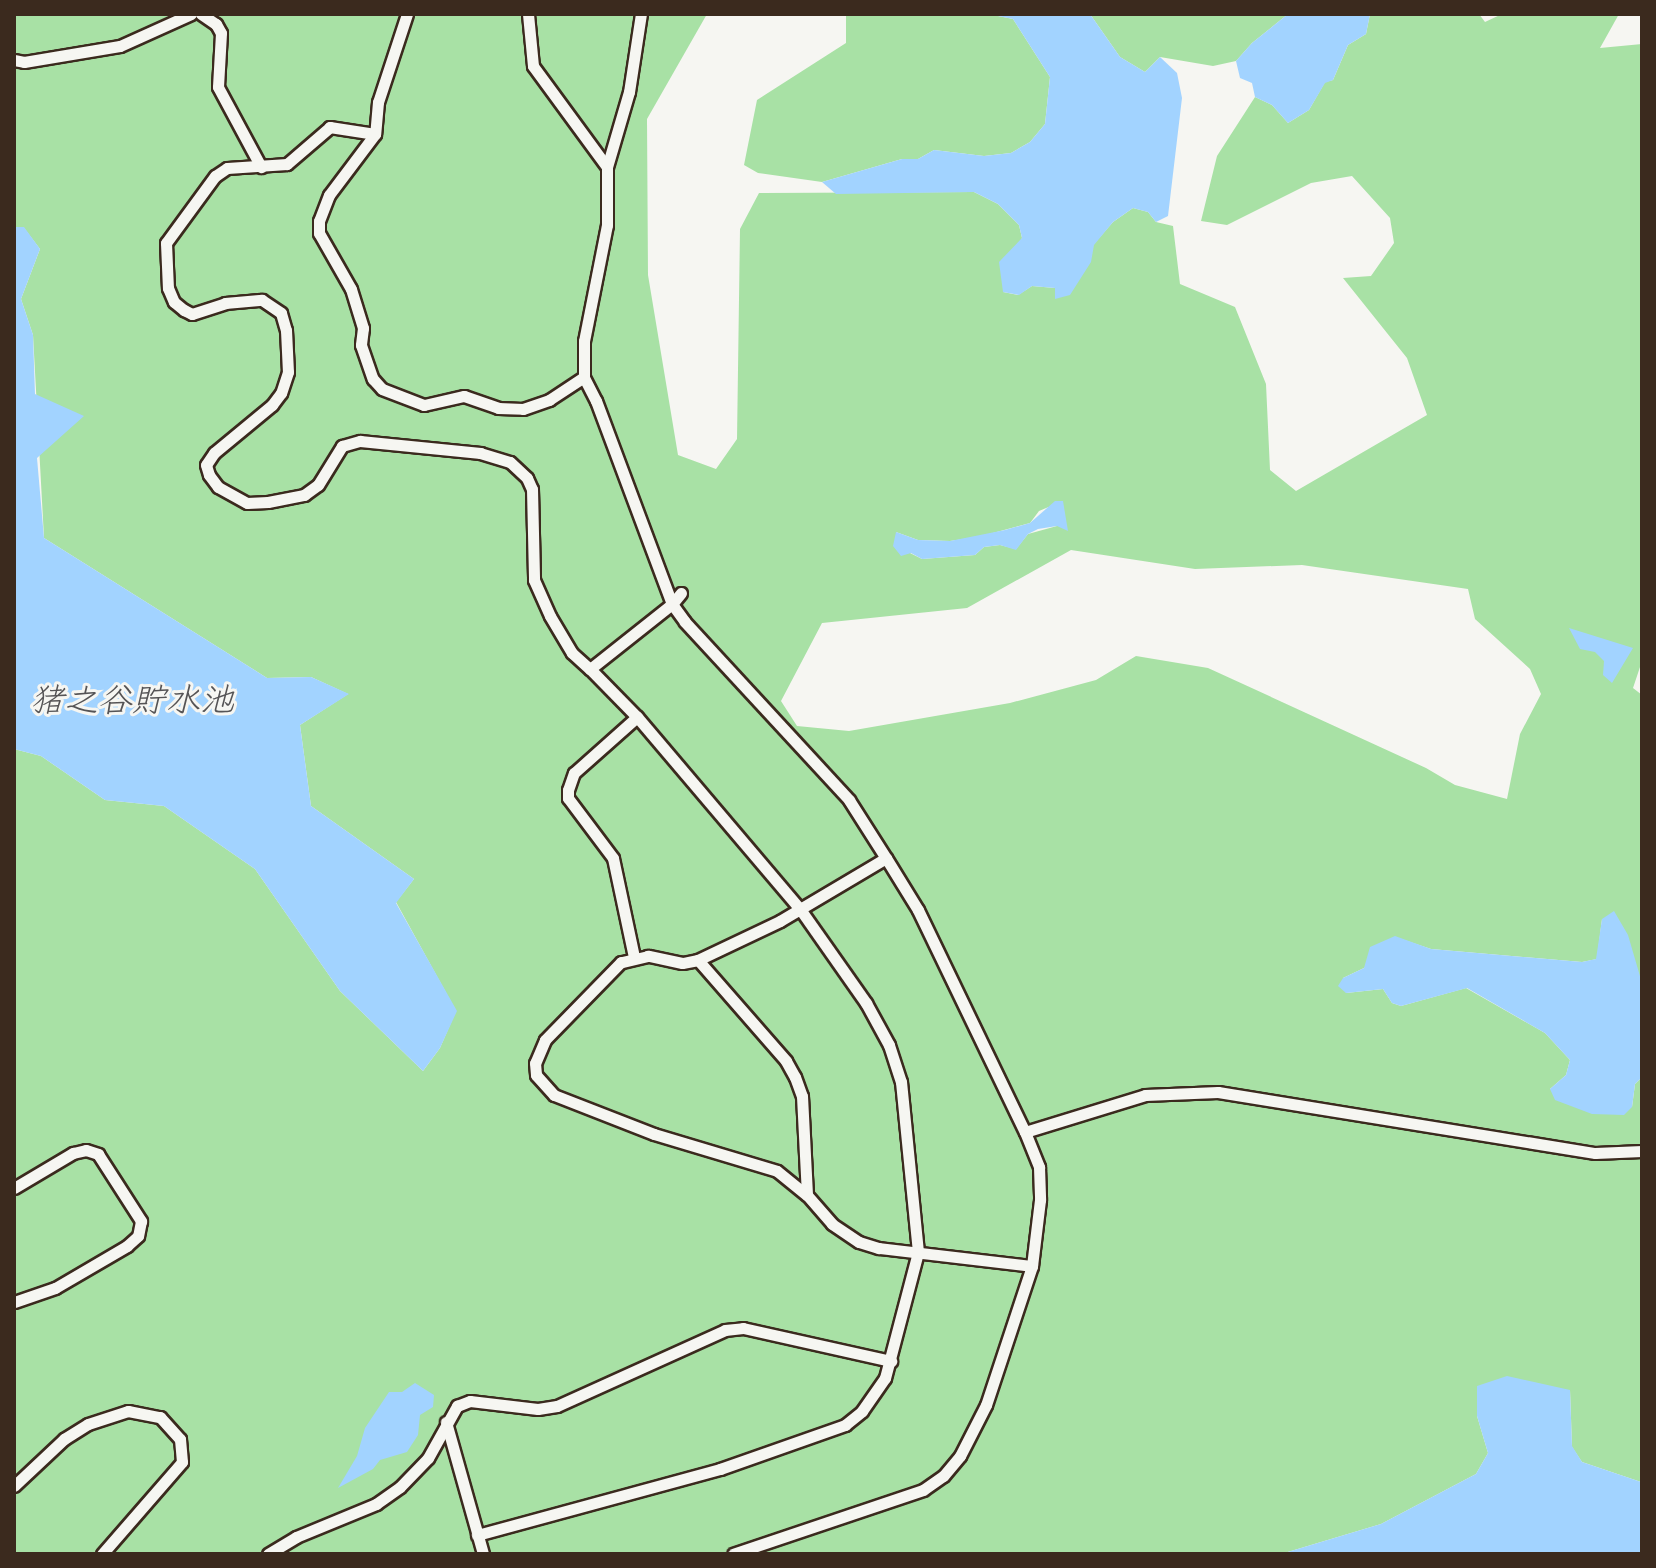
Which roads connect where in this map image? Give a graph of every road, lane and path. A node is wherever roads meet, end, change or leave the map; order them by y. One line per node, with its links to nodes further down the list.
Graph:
1 (191, 14): 6 (street)
2 (201, 14): 8 (street)
3 (407, 14): 7 (street)
4 (528, 14): 9 (street)
5 (641, 14): 9 (street)
6 (14, 60)
7 (375, 134): 8 (street); 10 (street)
8 (261, 167): 13 (street)
9 (607, 167): 10 (street)
10 (584, 377): 12 (street)
11 (681, 593): 12 (street)
12 (672, 604): 13 (street); 15 (street)
13 (590, 669): 14 (street)
14 (637, 717): 16 (street); 17 (street)
15 (886, 858): 16 (street); 19 (street)
16 (800, 909): 18 (street); 23 (street)
17 (634, 957): 18 (street); 22 (street)
18 (698, 960): 22 (street)
19 (1025, 1132): 20 (street); 24 (street)
20 (1642, 1151)
21 (14, 1188): 25 (street)
22 (807, 1195): 23 (street)
23 (918, 1252): 24 (street); 26 (street)
24 (1032, 1266): 33 (street)
25 (14, 1302)
26 (891, 1361): 27 (street); 29 (street)
27 (446, 1422): 29 (street); 31 (street)
28 (14, 1486): 30 (street)
29 (477, 1535): 32 (street)
30 (102, 1554)
31 (268, 1554)
32 (483, 1554)
33 (733, 1554)

